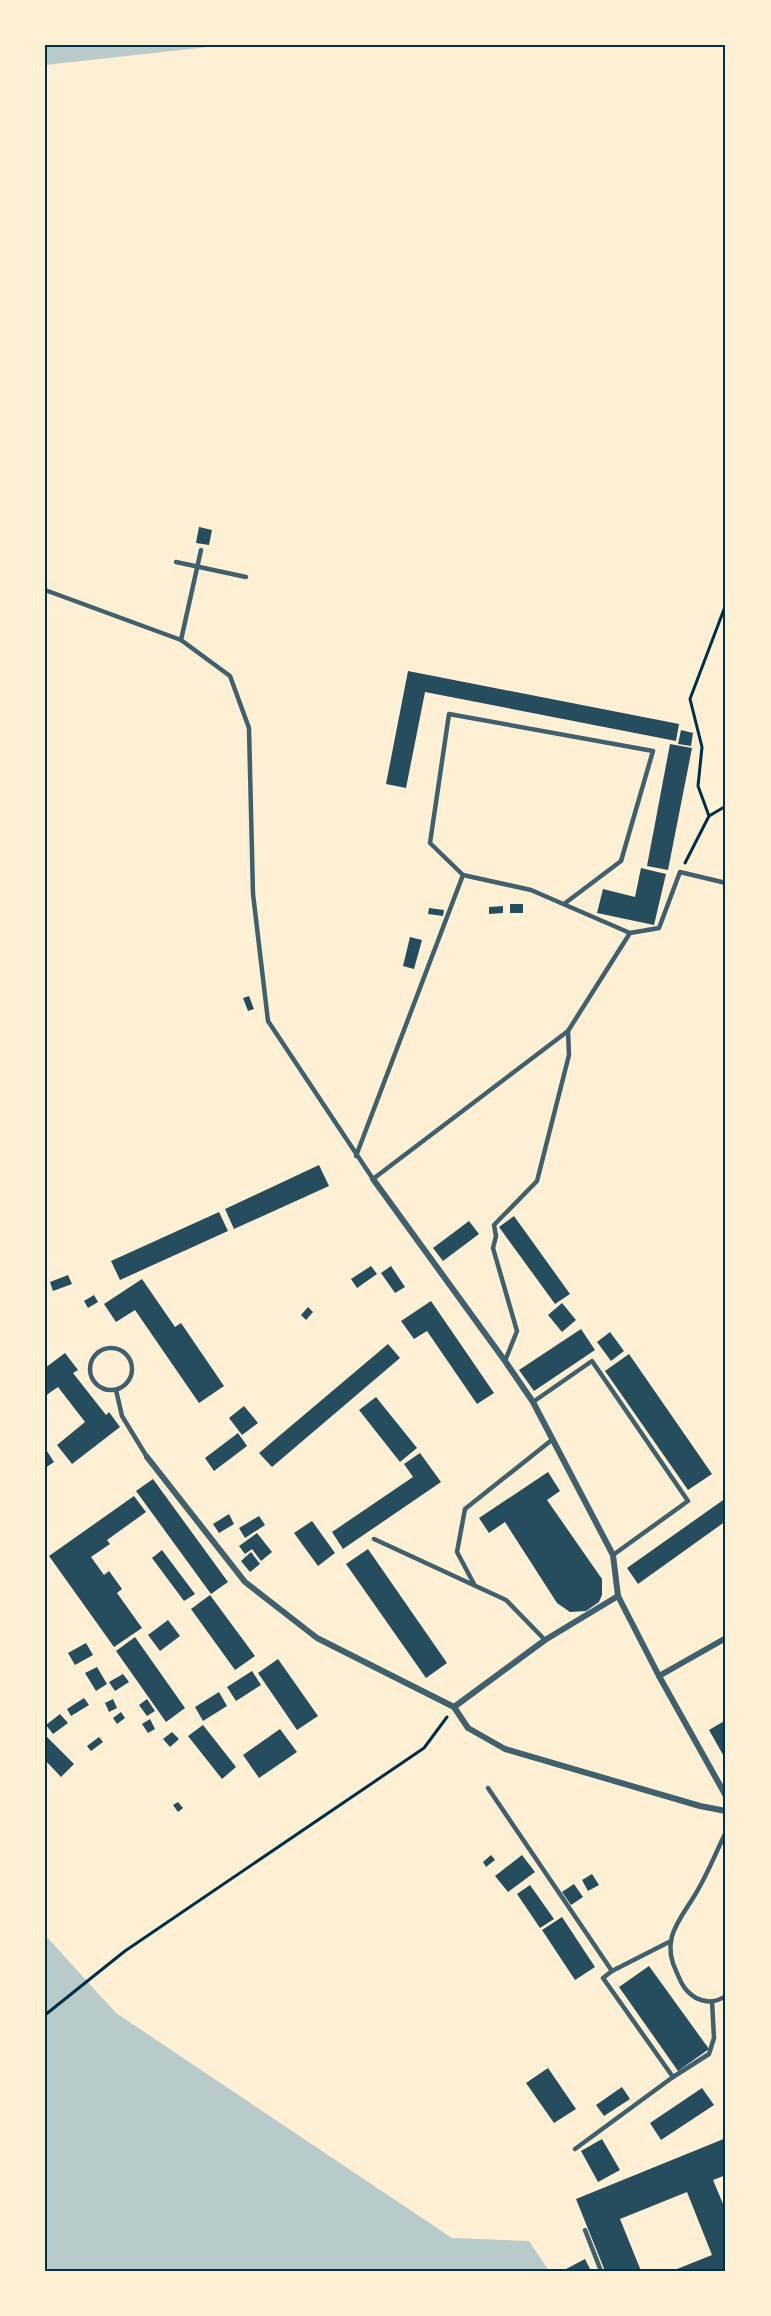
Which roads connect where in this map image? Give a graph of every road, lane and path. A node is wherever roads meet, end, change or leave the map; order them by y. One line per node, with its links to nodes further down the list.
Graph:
1 (201, 550): 3 (lane)
2 (176, 562): 3 (lane)
3 (198, 566): 4 (lane); 7 (lane)
4 (246, 577)
5 (45, 590): 7 (lane)
6 (726, 604): 9 (path)
7 (181, 640): 16 (lane)
8 (726, 806): 9 (path)
9 (709, 816): 10 (path)
10 (680, 872): 12 (lane); 14 (lane)
11 (463, 875): 13 (lane); 13 (lane); 16 (lane)
12 (726, 883)
13 (564, 904): 14 (lane)
14 (630, 933): 15 (lane)
15 (568, 1030): 17 (lane); 18 (lane)
16 (356, 1156): 17 (lane)
17 (373, 1179): 18 (street)
18 (505, 1361): 20 (street)
19 (116, 1390): 19 (lane); 22 (lane)
20 (533, 1402): 21 (street); 24 (lane)
21 (553, 1439): 24 (street); 25 (lane)
22 (147, 1457): 30 (street)
23 (374, 1539): 25 (lane)
24 (613, 1555): 26 (street)
25 (474, 1585): 28 (lane)
26 (618, 1596): 28 (street); 29 (street)
27 (726, 1638): 29 (street)
28 (545, 1640): 30 (street)
29 (659, 1676): 32 (street)
30 (454, 1707): 33 (street); 39 (path)
31 (488, 1788): 36 (lane)
32 (726, 1796)
33 (726, 1811)
34 (726, 1832): 35 (lane)
35 (669, 1942): 36 (lane); 38 (lane)
36 (612, 1971): 40 (lane)
37 (726, 1996): 38 (lane)
38 (712, 2001): 40 (lane)
39 (45, 2015)
40 (673, 2076): 41 (lane)
41 (575, 2149)
42 (585, 2230): 43 (lane)
43 (601, 2271)

